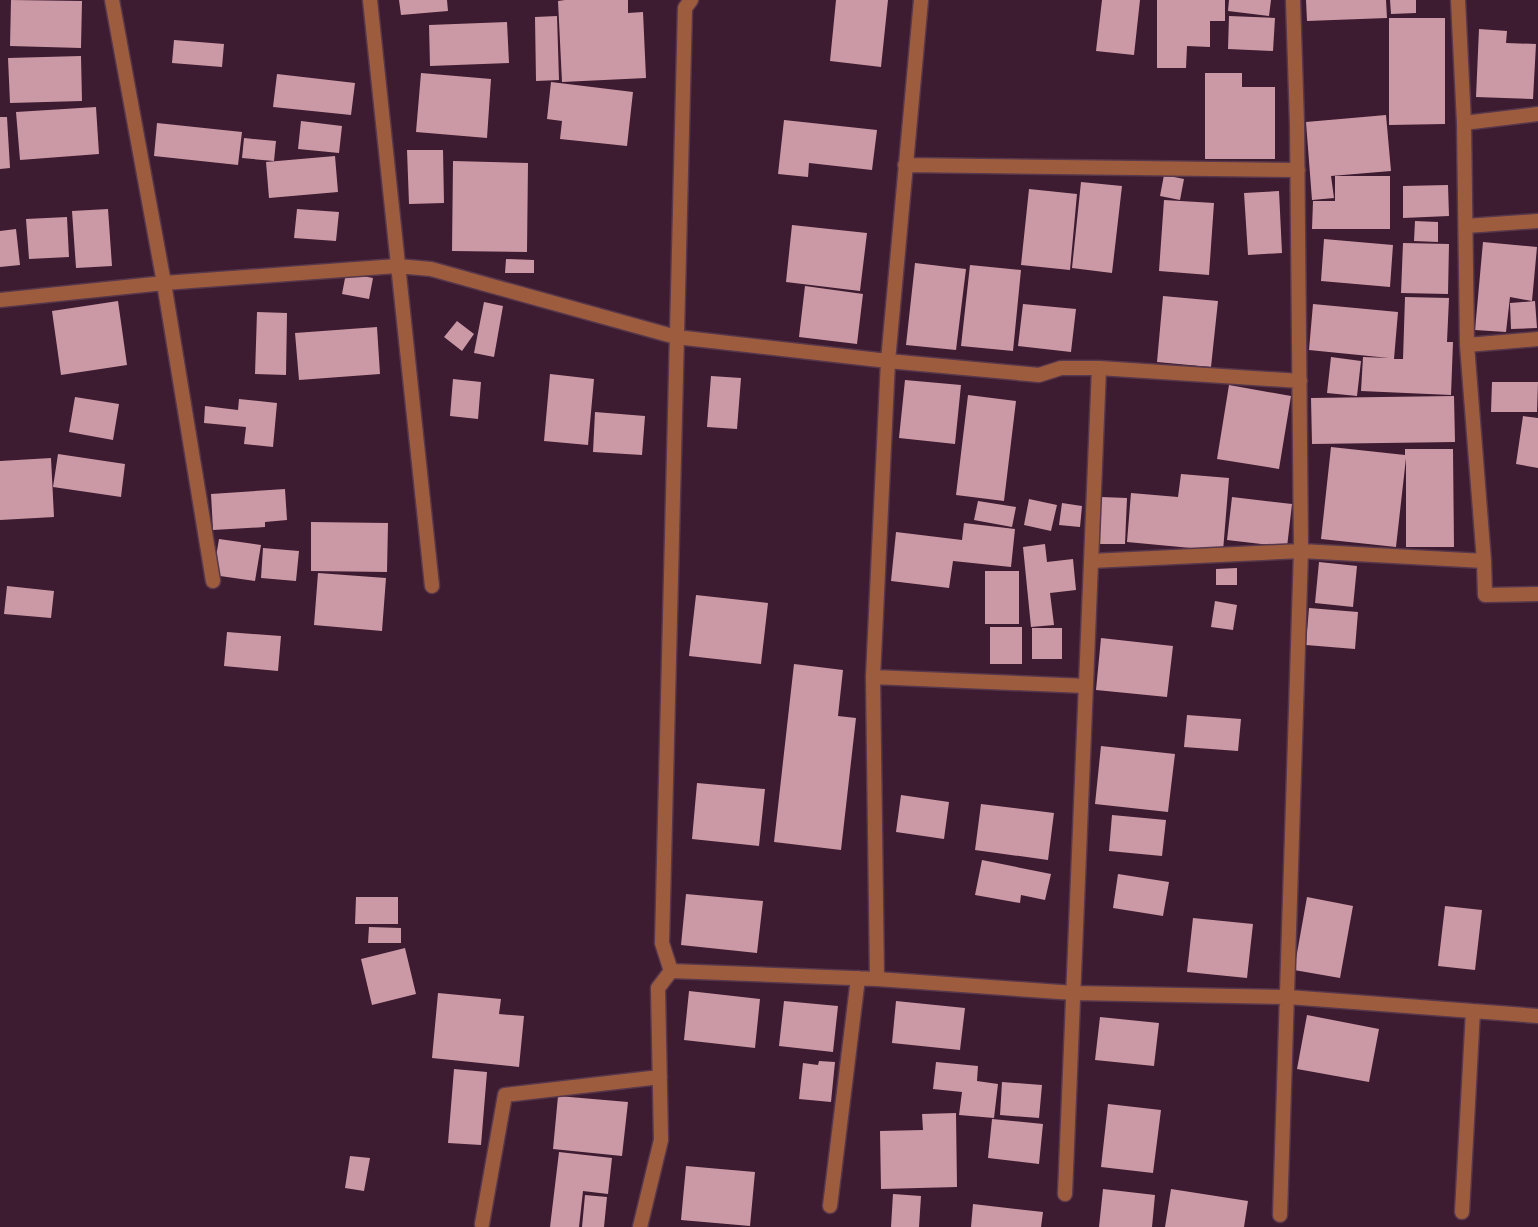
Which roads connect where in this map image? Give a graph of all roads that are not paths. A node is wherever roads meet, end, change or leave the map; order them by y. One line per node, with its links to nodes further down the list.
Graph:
1 (112, 0): 14 (street)
2 (370, 0): 13 (street)
3 (691, 0): 16 (street)
4 (921, 0): 9 (street)
5 (1293, 0): 10 (street)
6 (1458, 0): 8 (street)
7 (1538, 114): 8 (street)
8 (1464, 123): 12 (street)
9 (905, 165): 10 (street); 19 (street)
10 (1298, 170): 21 (street)
11 (1538, 221): 12 (street)
12 (1466, 226): 18 (street)
13 (397, 266): 14 (street); 16 (street); 26 (street)
14 (164, 283): 15 (street); 25 (street)
15 (0, 300)
16 (676, 337): 19 (street); 30 (street)
17 (1538, 340): 18 (street)
18 (1467, 345): 24 (street)
19 (888, 361): 20 (street); 28 (street)
20 (1099, 368): 21 (street); 23 (street)
21 (1300, 381): 22 (street)
22 (1301, 551): 23 (street); 24 (street); 34 (street)
23 (1091, 561): 29 (street)
24 (1484, 561): 27 (street)
25 (213, 581)
26 (432, 586)
27 (1538, 594)
28 (873, 677): 29 (street); 32 (street)
29 (1086, 686): 33 (street)
30 (671, 971): 31 (street); 37 (street)
31 (858, 978): 32 (street); 39 (street)
32 (877, 979): 33 (street)
33 (1074, 993): 34 (street); 38 (street)
34 (1288, 997): 35 (street); 41 (street)
35 (1473, 1012): 36 (street); 40 (street)
36 (1538, 1016)
37 (660, 1077): 42 (street); 43 (street)
38 (1065, 1194)
39 (830, 1206)
40 (1462, 1212)
41 (1280, 1215)
42 (482, 1224)
43 (640, 1227)

